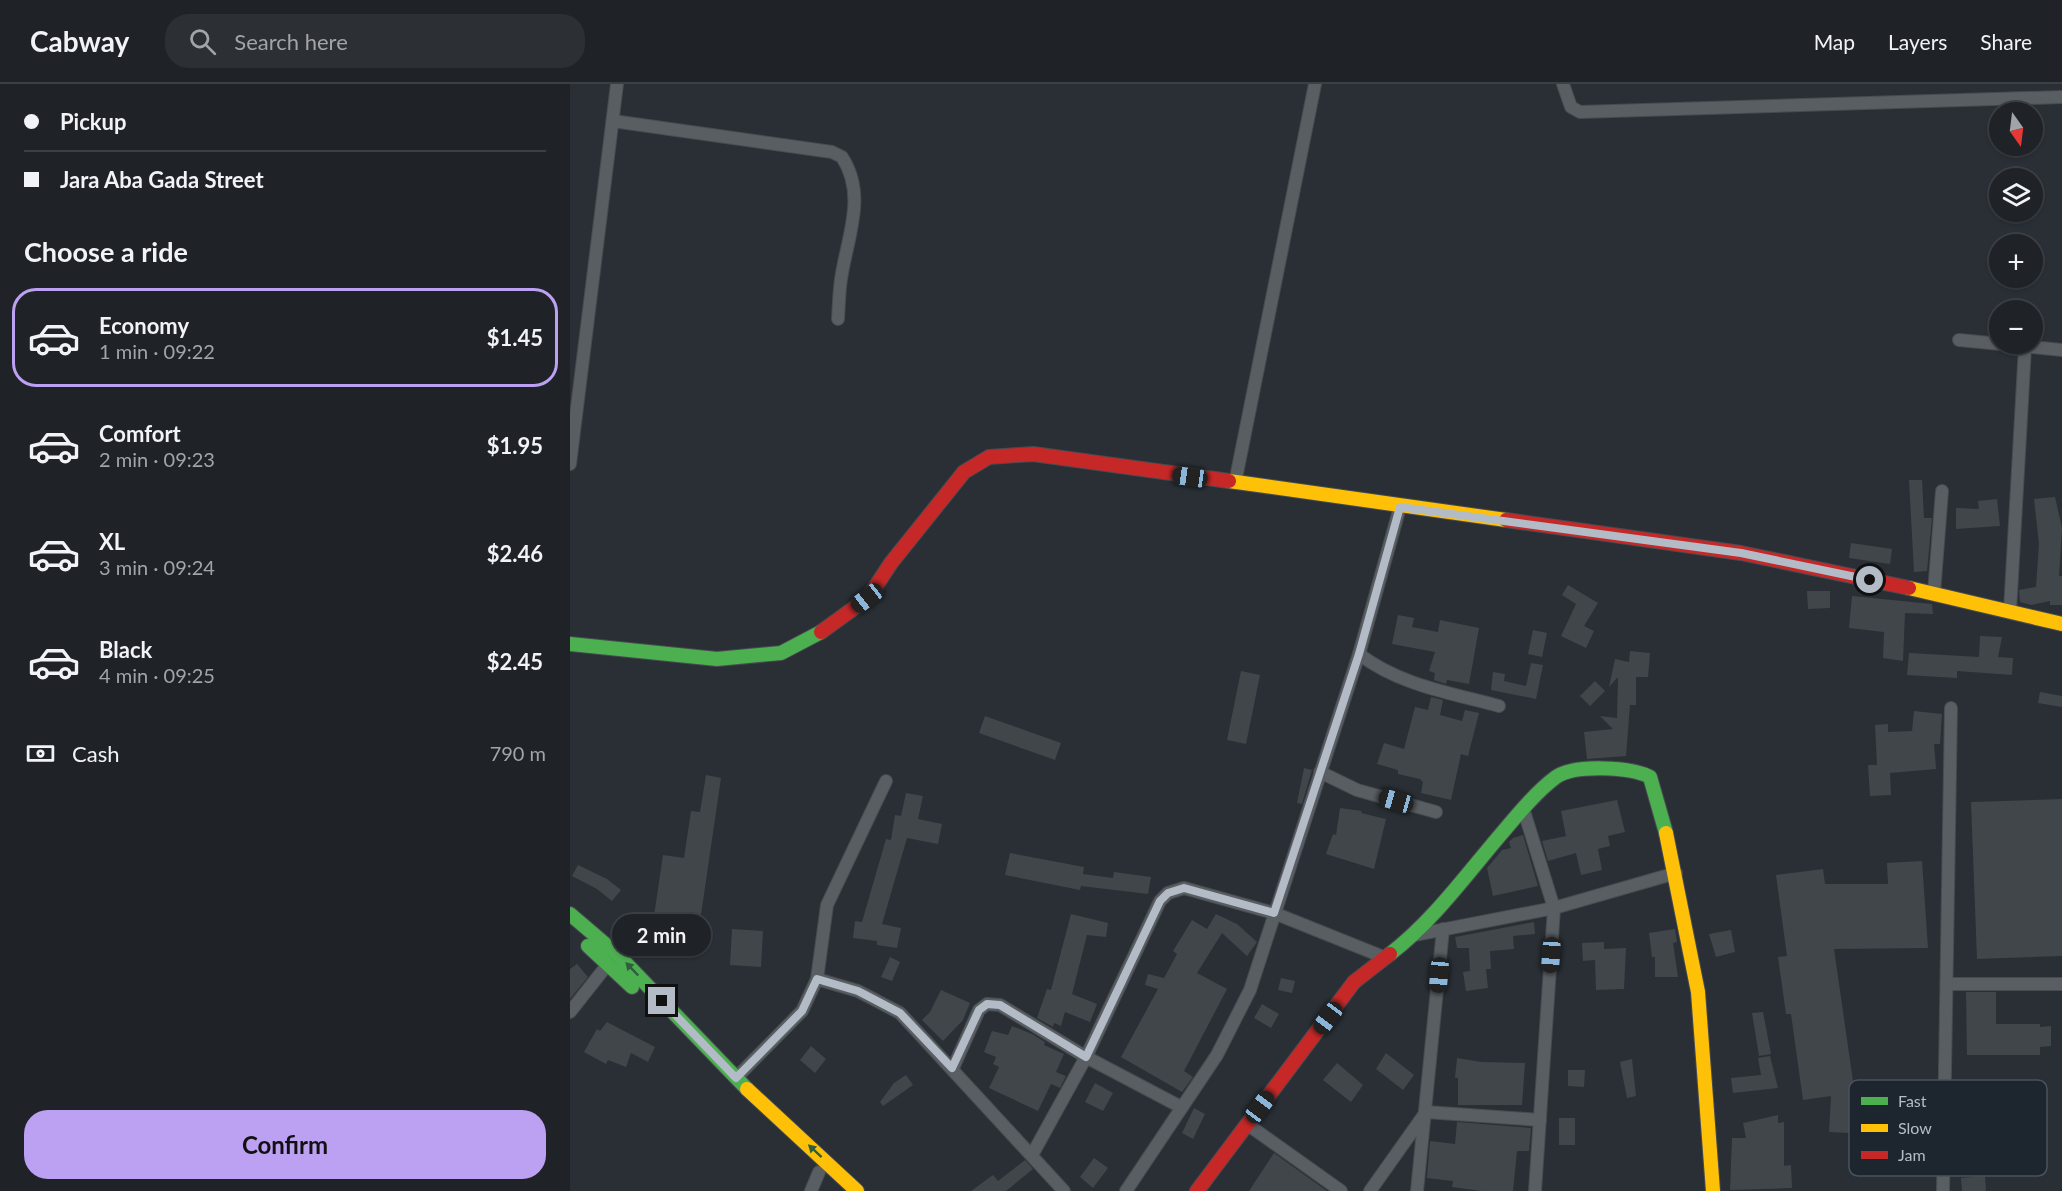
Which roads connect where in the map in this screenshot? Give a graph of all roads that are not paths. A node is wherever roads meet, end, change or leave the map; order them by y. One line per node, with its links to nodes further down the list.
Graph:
1 (617, 84): 5 (street)
2 (1315, 84): 13 (street)
3 (1563, 84): 4 (street)
4 (2062, 97)
5 (612, 121): 6 (street); 12 (street)
6 (838, 319)
7 (1959, 340): 8 (street)
8 (1989, 343)
9 (2043, 348): 10 (street)
10 (2062, 350)
11 (2025, 354): 17 (street)
12 (570, 464)
13 (1235, 483): 15 (street); 19 (street)
14 (1942, 492): 16 (street)
15 (1400, 507): 16 (street); 20 (street)
16 (1934, 593): 17 (street)
17 (2010, 611): 18 (street)
18 (2062, 624)
19 (570, 644)
20 (1359, 654): 21 (street); 23 (street)
21 (1499, 706)
22 (1951, 708): 37 (street)
23 (1320, 772): 26 (street); 29 (street)
24 (886, 781): 36 (street)
25 (1522, 808): 27 (street); 28 (street); 33 (street)
26 (1436, 812)
27 (1676, 873): 28 (street); 61 (street)
28 (1554, 908): 31 (street); 46 (street)
29 (1274, 913): 34 (street); 40 (street); 44 (street)
30 (570, 914): 42 (street, one-way to 30)
31 (1443, 929): 33 (street); 45 (street)
32 (570, 930): 35 (street)
33 (1415, 935): 34 (street)
34 (1386, 957): 47 (street)
35 (608, 964): 39 (street); 49 (street)
36 (817, 979): 41 (street); 42 (street)
37 (1947, 984): 38 (street); 43 (street)
38 (2062, 984)
39 (570, 1012)
40 (1086, 1057): 41 (street); 44 (street); 48 (street)
41 (952, 1068): 48 (street)
42 (736, 1078): 53 (street, one-way to 42)
43 (1945, 1080)
44 (1181, 1107): 55 (street)
45 (1426, 1113): 46 (street); 58 (street); 59 (street)
46 (1540, 1120): 60 (street)
47 (1247, 1125): 56 (street); 57 (street)
48 (1032, 1155): 54 (street)
49 (819, 1172): 51 (street); 52 (street)
50 (1943, 1176): 62 (street)
51 (811, 1191)
52 (838, 1191)
53 (857, 1191)
54 (1064, 1191)
55 (1126, 1191)
56 (1197, 1191)
57 (1341, 1191)
58 (1370, 1191)
59 (1417, 1191)
60 (1535, 1191)
61 (1713, 1191)
62 (1943, 1191)

